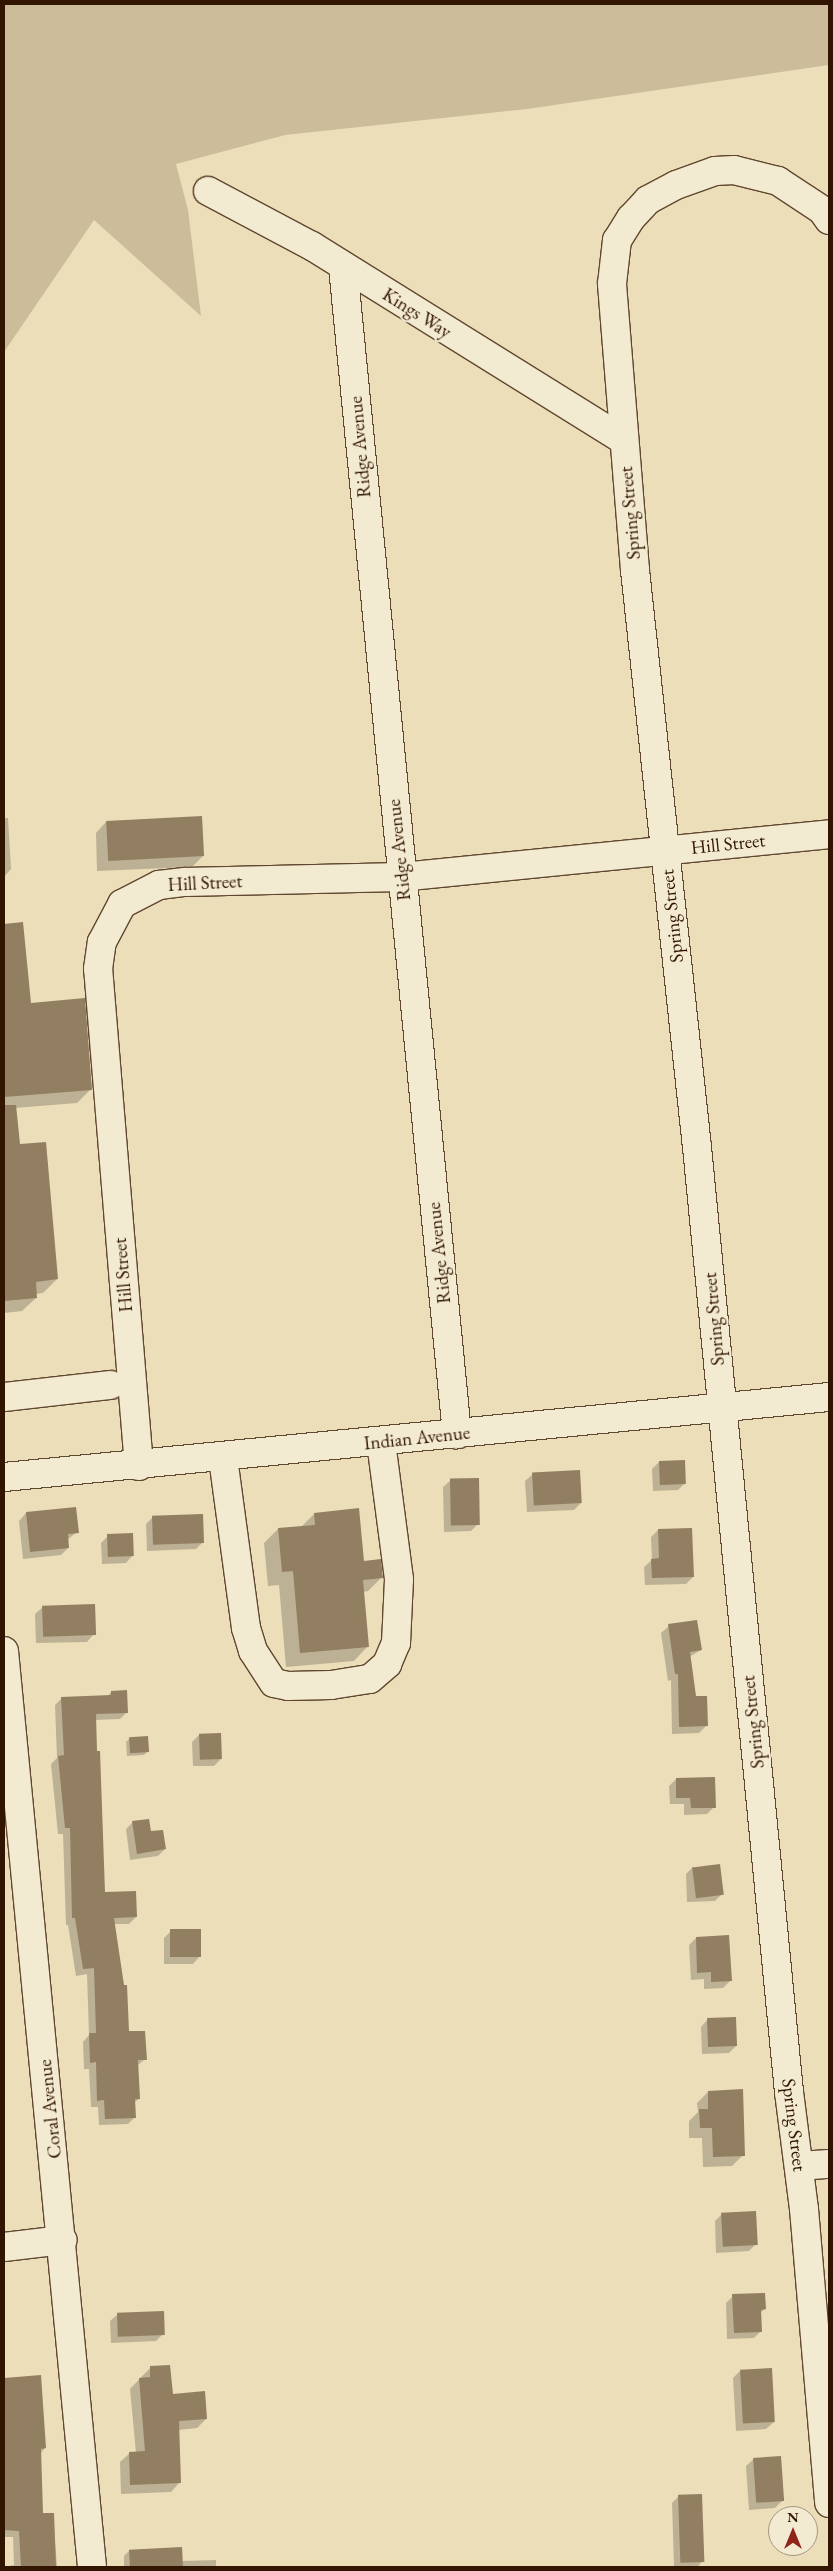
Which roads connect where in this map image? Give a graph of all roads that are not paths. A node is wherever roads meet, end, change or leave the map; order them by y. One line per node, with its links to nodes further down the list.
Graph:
1 (208, 191): 3 (street, Kings Way)
2 (829, 220): 4 (street, Spring Street)
3 (343, 267): 4 (street, Kings Way); 7 (street, Ridge Avenue)
4 (624, 440): 6 (street, Spring Street)
5 (829, 834): 6 (street, Hill Street)
6 (665, 851): 7 (street, Hill Street); 11 (street, Spring Street)
7 (401, 877): 12 (street, Ridge Avenue); 15 (street, Hill Street)
8 (110, 1384): 9 (street)
9 (4, 1397)
10 (829, 1397): 11 (street, Indian Avenue)
11 (722, 1408): 12 (street, Indian Avenue); 19 (street, Spring Street)
12 (457, 1434): 13 (street, Indian Avenue)
13 (381, 1442): 14 (street, Indian Avenue); 14 (street)
14 (222, 1458): 15 (street, Indian Avenue)
15 (139, 1466): 16 (street, Indian Avenue)
16 (4, 1477)
17 (4, 1651): 20 (street, Coral Avenue)
18 (829, 2164): 19 (street)
19 (799, 2166): 22 (street, Spring Street)
20 (63, 2240): 21 (street); 23 (street, Coral Avenue)
21 (4, 2247)
22 (829, 2503)
23 (92, 2567)

